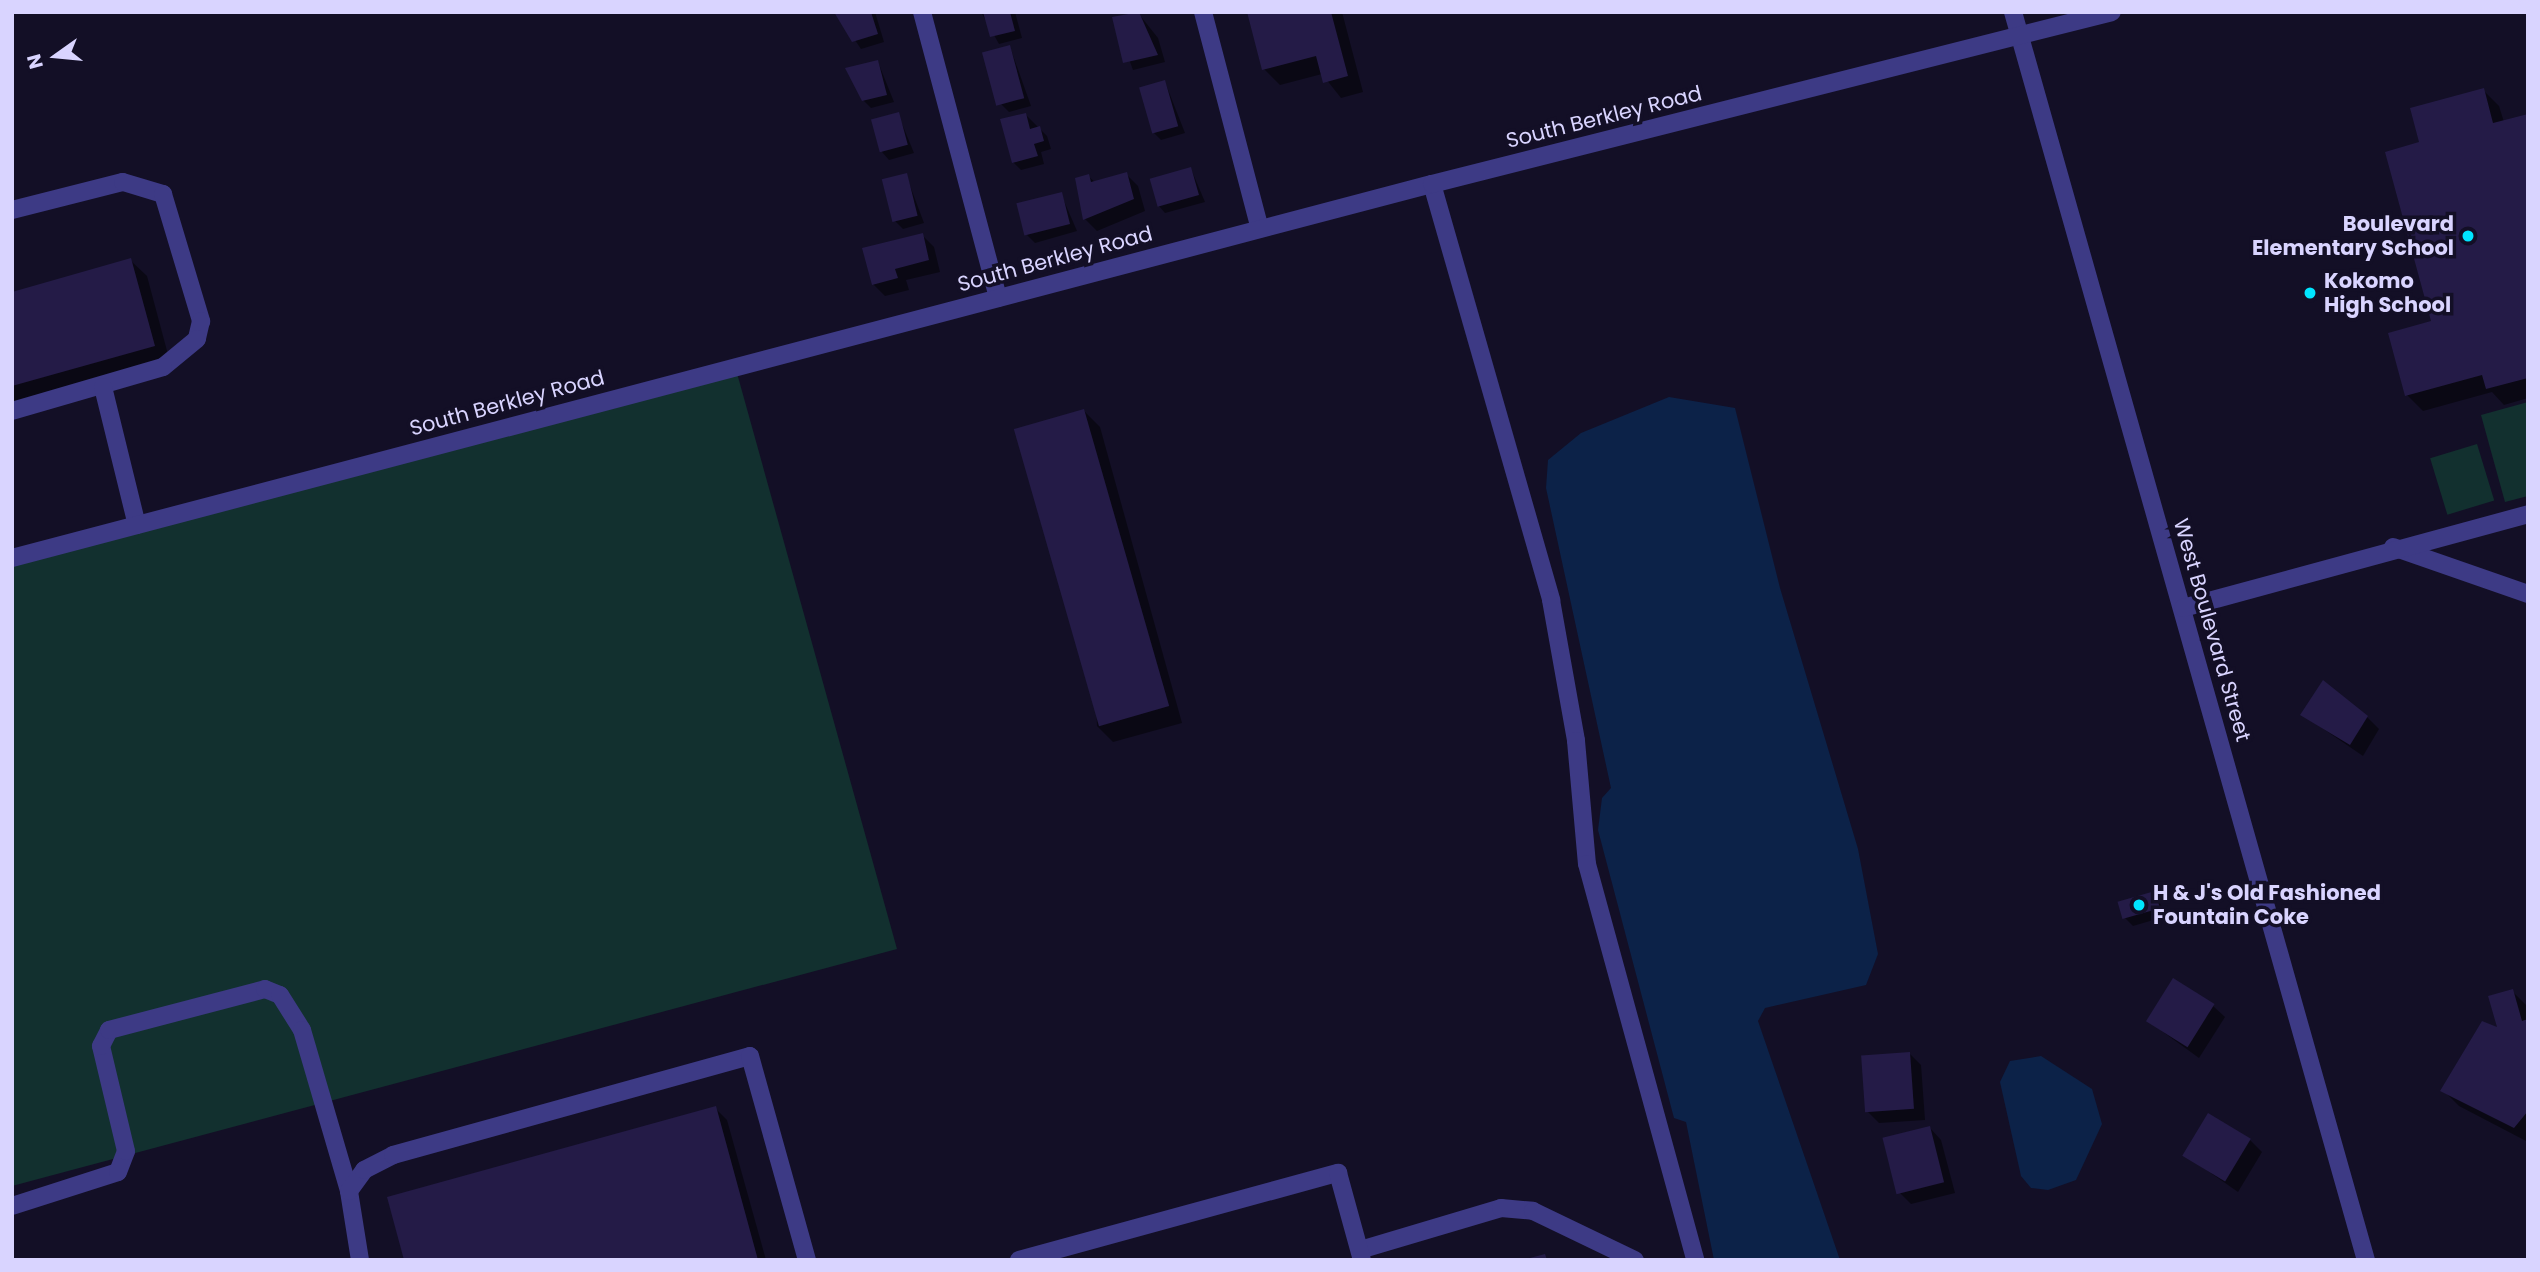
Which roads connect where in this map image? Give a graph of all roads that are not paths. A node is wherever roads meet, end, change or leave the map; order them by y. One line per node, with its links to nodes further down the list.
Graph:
1 (922, 12): 9 (street)
2 (1203, 12): 8 (street)
3 (2013, 12): 5 (street, West Boulevard Street)
4 (2112, 12): 5 (street, South Berkley Road)
5 (2020, 36): 6 (street, South Berkley Road); 17 (street, West Boulevard Street)
6 (1432, 184): 8 (street, South Berkley Road); 25 (street)
7 (12, 210): 10 (street)
8 (1260, 229): 9 (street, South Berkley Road)
9 (998, 298): 13 (street, South Berkley Road)
10 (103, 387): 11 (street); 13 (street)
11 (12, 411)
12 (2528, 514): 14 (street)
13 (137, 525): 15 (street, South Berkley Road)
14 (2393, 547): 16 (street); 17 (street)
15 (12, 558)
16 (2528, 594)
17 (2183, 608): 26 (street, West Boulevard Street)
18 (349, 1191): 19 (street); 21 (street); 22 (street)
19 (12, 1206)
20 (1361, 1255): 23 (street); 24 (street)
21 (360, 1260)
22 (807, 1260)
23 (1019, 1260)
24 (1635, 1260)
25 (1695, 1260)
26 (2366, 1260)

